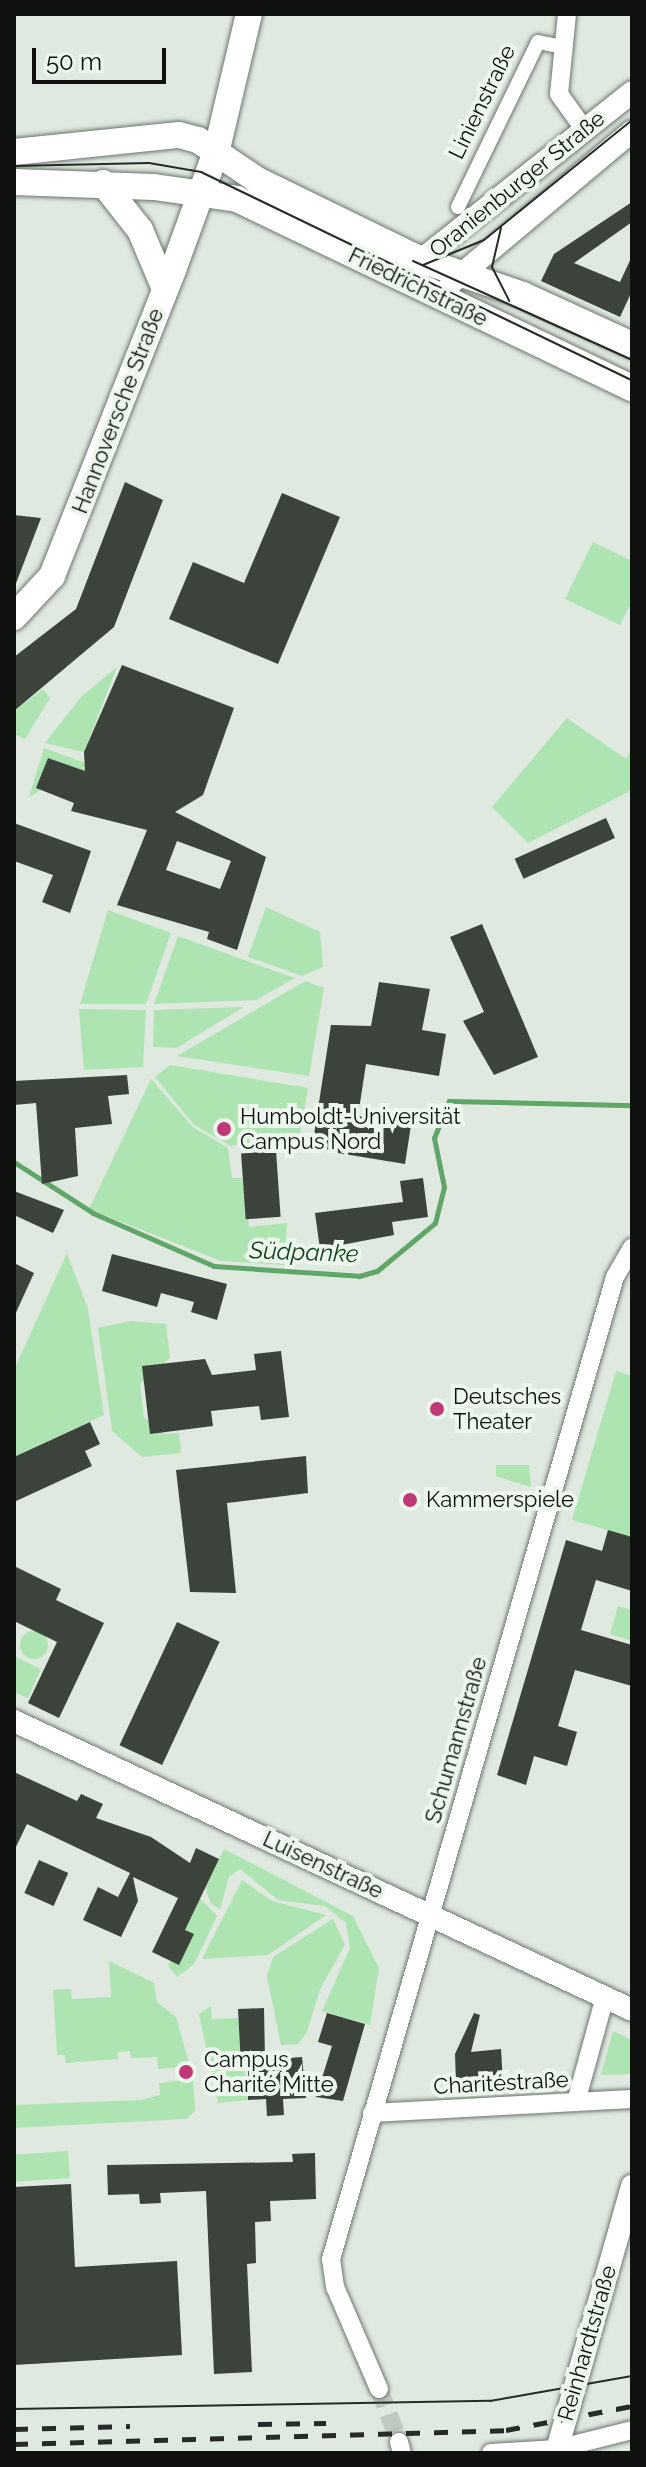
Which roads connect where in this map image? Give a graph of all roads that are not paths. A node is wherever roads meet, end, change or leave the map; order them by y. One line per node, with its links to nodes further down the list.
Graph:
1 (249, 14): 7 (main road, Hannoversche Straße)
2 (567, 14): 3 (street)
3 (563, 47): 5 (street); 12 (street, Linienstraße)
4 (632, 92): 5 (street, Oranienburger Straße)
5 (584, 129): 14 (street, Oranienburger Straße)
6 (632, 131): 13 (street, Oranienburger Straße)
7 (217, 149): 8 (main road, Friedrichstraße); 11 (main road, Hannoversche Straße); 14 (main road, Friedrichstraße)
8 (14, 152)
9 (14, 182): 10 (main road, Friedrichstraße)
10 (103, 183): 11 (main road, Friedrichstraße); 15 (main road)
11 (202, 192): 14 (main road, Friedrichstraße); 15 (main road, Hannoversche Straße)
12 (458, 207)
13 (464, 275): 14 (main road, Friedrichstraße); 14 (street, Oranienburger Straße); 16 (main road, Friedrichstraße)
14 (422, 280): 17 (main road, Friedrichstraße)
15 (165, 289): 18 (main road, Hannoversche Straße)
16 (632, 345)
17 (632, 388)
18 (14, 617)
19 (632, 1247): 21 (street, Schumannstraße)
20 (14, 1721): 21 (street, Luisenstraße)
21 (430, 1915): 22 (street, Luisenstraße); 26 (street, Schumannstraße)
22 (605, 1997): 23 (street, Luisenstraße); 25 (street)
23 (632, 2010)
24 (632, 2099): 25 (street, Charitéstraße)
25 (576, 2102): 26 (street, Charitéstraße)
26 (372, 2113): 28 (street, Schumannstraße)
27 (632, 2186): 30 (street, Reinhardtstraße)
28 (379, 2389)
29 (632, 2430): 30 (street)
30 (557, 2451): 31 (street)
31 (491, 2453)

